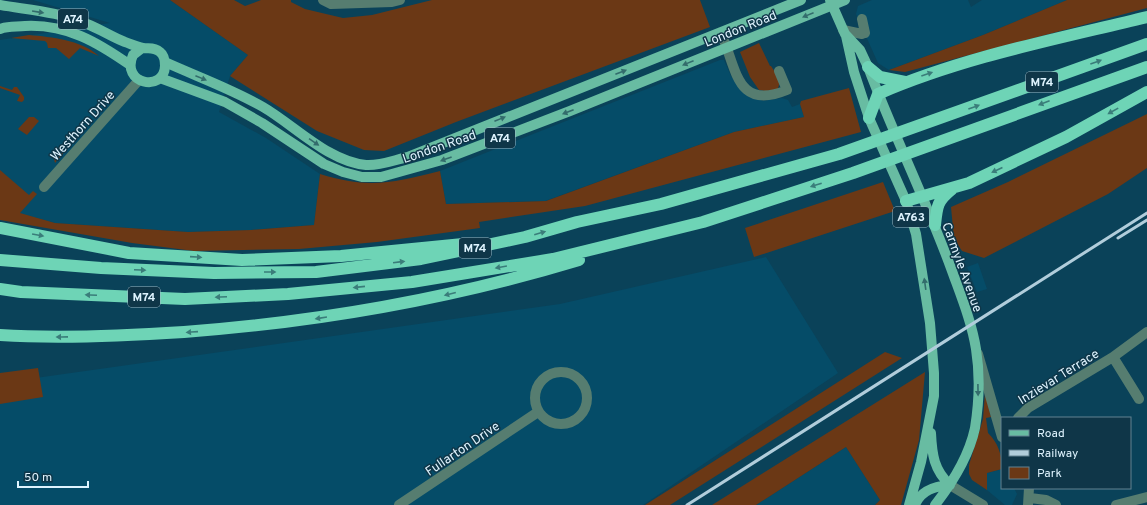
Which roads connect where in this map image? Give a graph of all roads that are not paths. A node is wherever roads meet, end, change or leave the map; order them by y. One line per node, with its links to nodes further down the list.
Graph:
1 (323, 0): 2 (street)
2 (400, 0)
3 (801, 0): 11 (main road, London Road / A74)
4 (845, 0): 5 (main road, London Road / A74)
5 (831, 3): 10 (main road, Carmyle Avenue / A763); 13 (main road, London Road / A74, one-way to 13)
6 (0, 5): 14 (main road, London Road / A74, one-way to 14)
7 (1147, 18): 22 (highway, one-way to 7)
8 (862, 19): 10 (street)
9 (0, 29): 16 (main road, A74)
10 (844, 32): 17 (main road, Carmyle Avenue / A763); 25 (main road, Carmyle Avenue / A763)
11 (721, 33): 13 (street); 15 (main road, London Road / A74, one-way to 11)
12 (1147, 44): 33 (highway, M74, one-way to 12)
13 (727, 47): 19 (street); 20 (main road, London Road / A74, one-way to 20)
14 (142, 48): 15 (main road, London Road / A74); 16 (main road)
15 (165, 62): 20 (main road)
16 (130, 65): 21 (main road, A74)
17 (868, 67): 22 (highway); 24 (main road, Carmyle Avenue / A763)
18 (1147, 67): 30 (highway, M74, one-way to 30)
19 (779, 71)
20 (160, 78): 21 (main road, London Road / A74)
21 (140, 80): 26 (street, Westhorn Drive)
22 (906, 82): 24 (highway)
23 (1147, 92): 27 (highway, one-way to 27)
24 (878, 94): 25 (highway); 28 (main road, Carmyle Avenue / A763)
25 (869, 118): 29 (main road, Carmyle Avenue / A763)
26 (44, 187)
27 (953, 188): 28 (highway); 31 (highway, A763)
28 (923, 197): 29 (highway); 31 (main road, Carmyle Avenue / A763)
29 (906, 201): 43 (main road, Carmyle Avenue / A763, one-way to 29)
30 (703, 222): 35 (highway, M74, one-way to 35); 37 (highway, M74, one-way to 37)
31 (935, 225): 38 (main road, Carmyle Avenue / A763)
32 (0, 228): 33 (highway, M74, one-way to 33)
33 (525, 237): 34 (highway, M74, one-way to 33)
34 (0, 260)
35 (0, 290)
36 (1147, 332): 39 (street, Inzievar Terrace)
37 (0, 335)
38 (976, 350): 44 (street); 45 (main road, Carmyle Avenue / A763, one-way to 45)
39 (1113, 357): 40 (street, Inzievar Terrace); 42 (street, Inzievar Terrace)
40 (1139, 399)
41 (538, 412): 41 (street); 48 (street, Fullarton Drive)
42 (1018, 417)
43 (930, 420): 45 (main road); 49 (main road, A763)
44 (1001, 433)
45 (950, 485): 50 (main road); 51 (main road, A763); 52 (street)
46 (1027, 494): 53 (street)
47 (1147, 497): 54 (street)
48 (399, 505)
49 (909, 505)
50 (914, 505)
51 (935, 505)
52 (983, 505)
53 (1056, 505)
54 (1116, 505)

